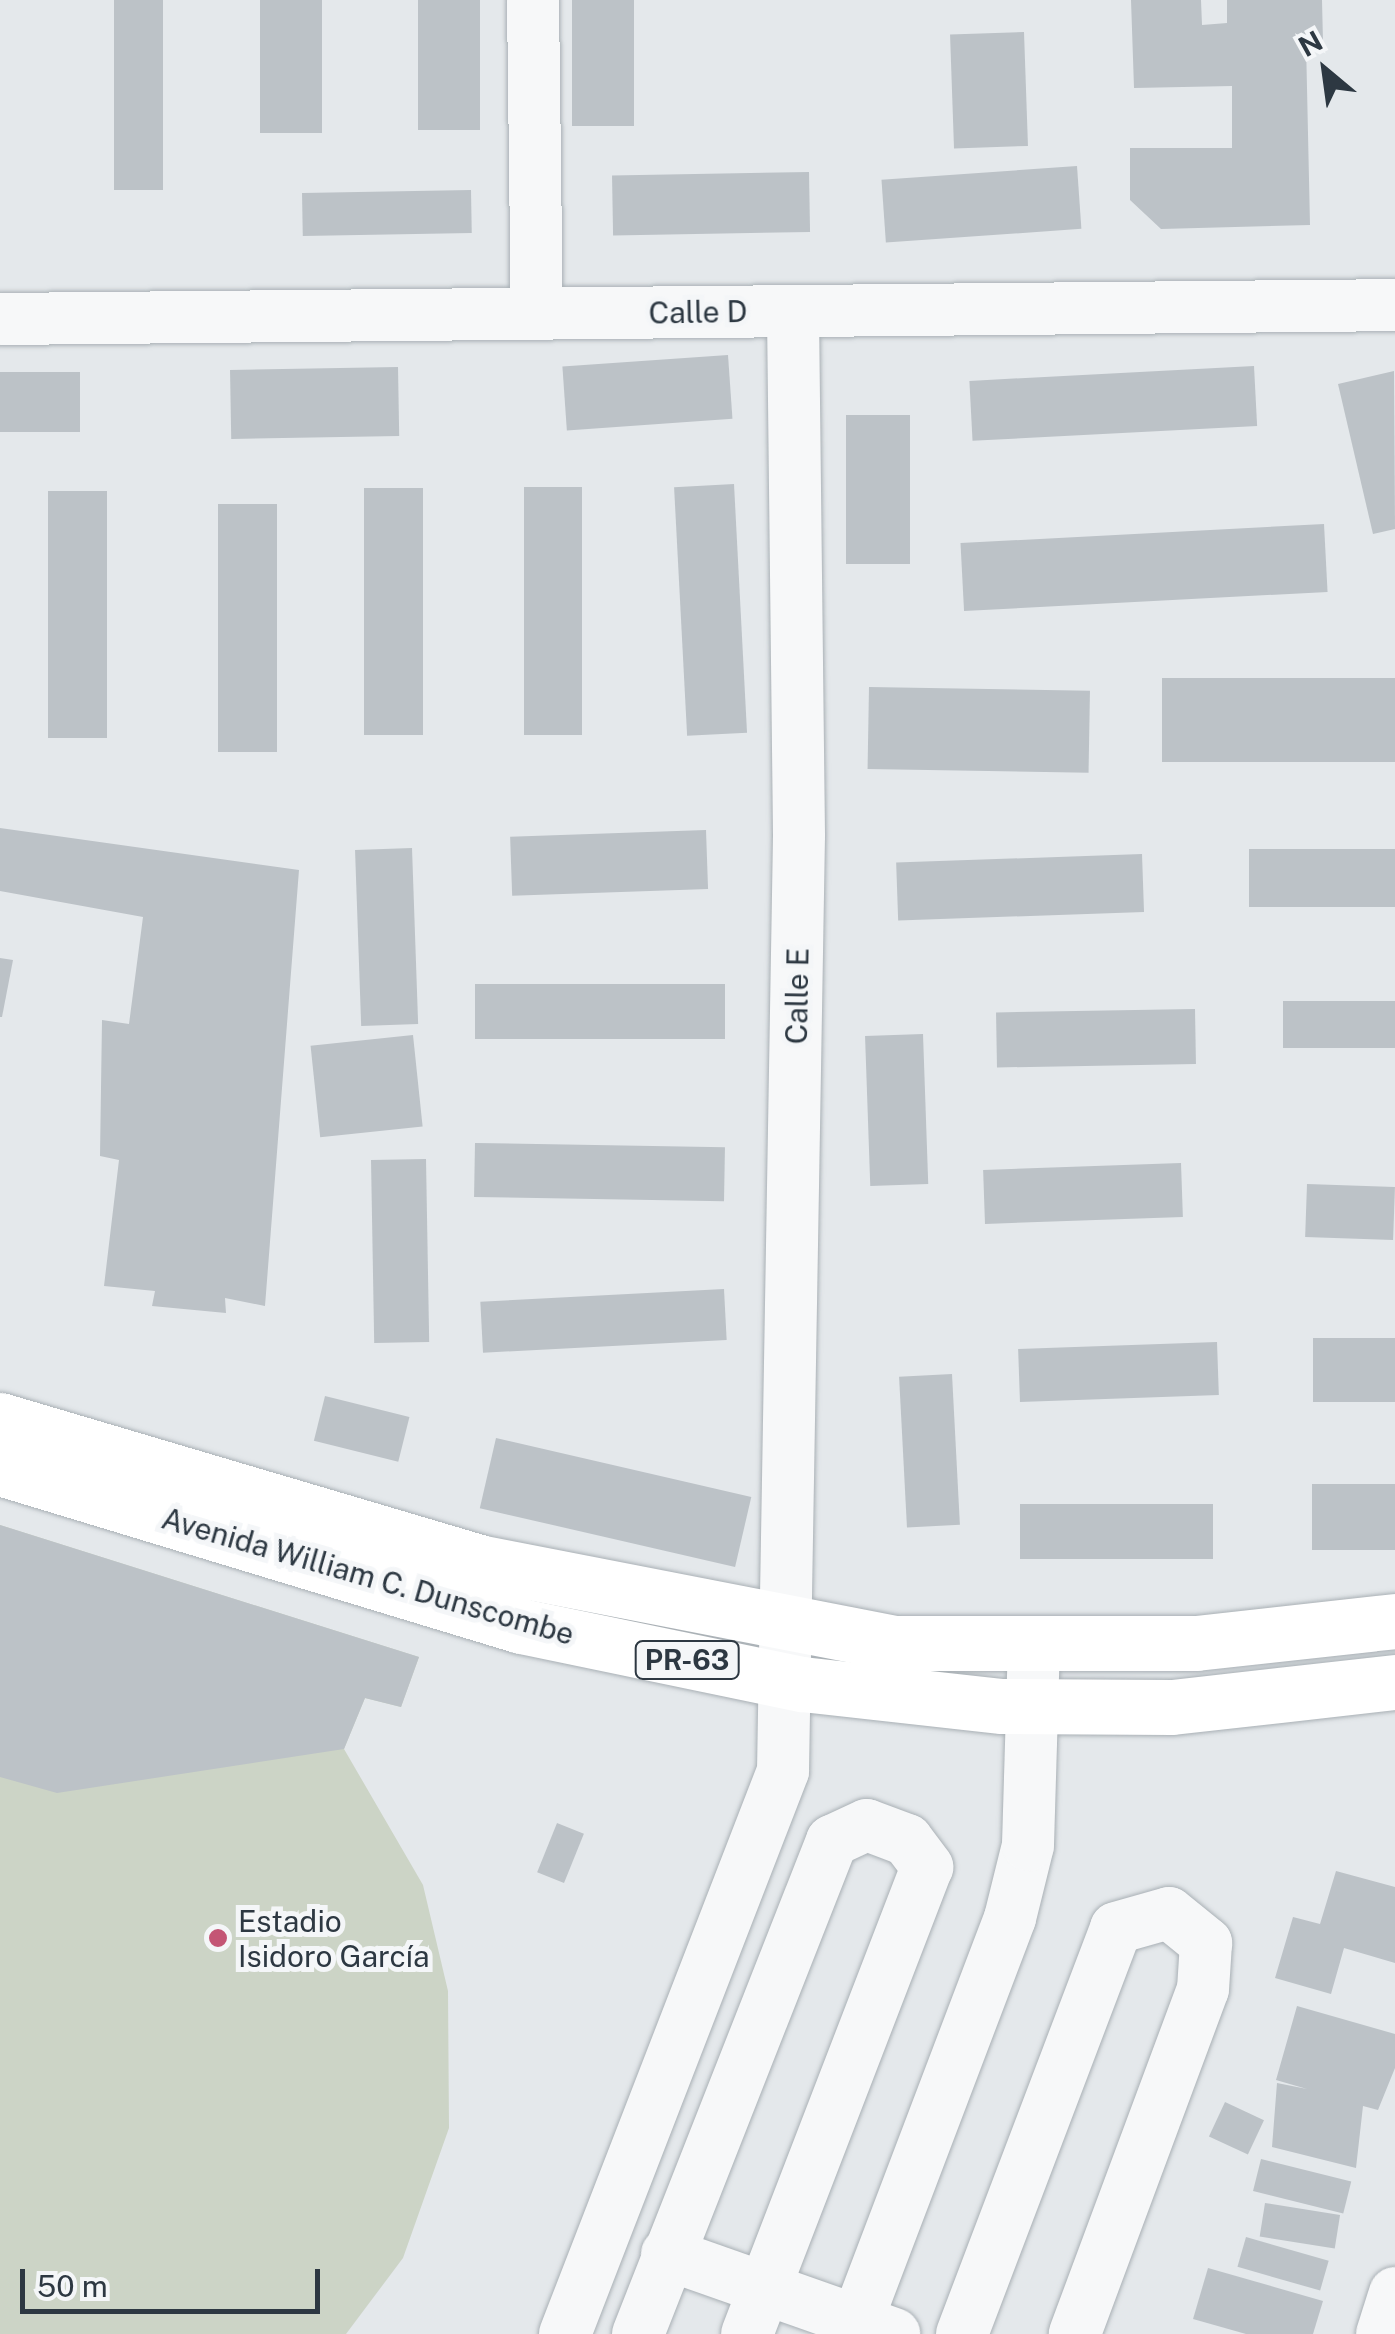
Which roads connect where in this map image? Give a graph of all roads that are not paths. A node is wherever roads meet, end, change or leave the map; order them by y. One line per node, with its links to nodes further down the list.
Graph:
1 (534, 0): 4 (street)
2 (1395, 305): 3 (street, Calle D)
3 (793, 311): 4 (street, Calle D); 9 (street, Calle E)
4 (537, 314): 5 (street, Calle D)
5 (0, 319)
6 (0, 1420): 9 (main road, Avenida William C. Dunscombe / PR-63)
7 (0, 1468): 11 (main road, Avenida William C. Dunscombe / PR-63)
8 (1395, 1621): 10 (main road, Avenida William C. Dunscombe / PR-63)
9 (789, 1625): 10 (main road, Avenida William C. Dunscombe / PR-63); 11 (street, Calle E)
10 (1034, 1643): 13 (street)
11 (784, 1680): 13 (main road, Avenida William C. Dunscombe / PR-63); 18 (street, Calle E)
12 (1395, 1682): 13 (main road, Avenida William C. Dunscombe / PR-63)
13 (1036, 1707): 17 (street)
14 (668, 2254): 16 (street); 16 (street); 19 (street)
15 (1395, 2293): 22 (street)
16 (754, 2312): 17 (street)
17 (868, 2330)
18 (565, 2334)
19 (638, 2334)
20 (962, 2334): 21 (street)
21 (1075, 2334)
22 (1382, 2334)

